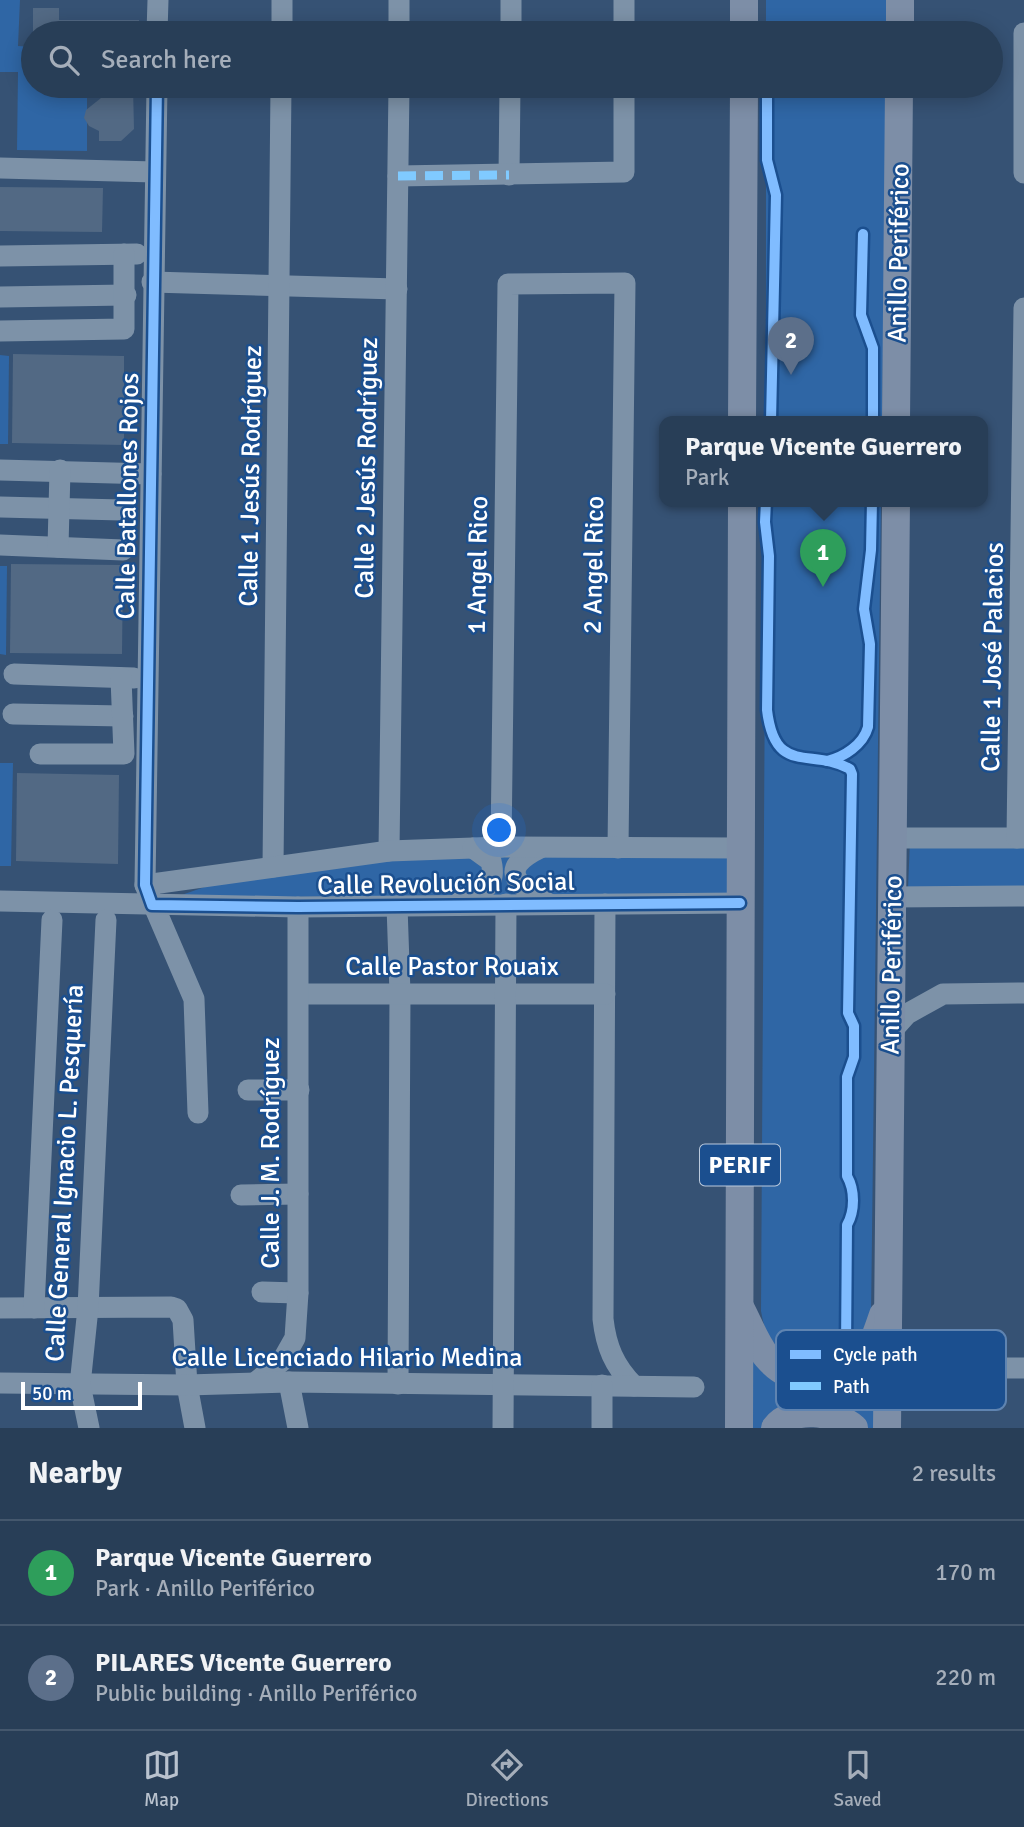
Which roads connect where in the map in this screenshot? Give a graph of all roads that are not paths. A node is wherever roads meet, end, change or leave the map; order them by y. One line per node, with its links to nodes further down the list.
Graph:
1 (158, 0): 8 (street)
2 (282, 0): 9 (street)
3 (399, 0): 10 (street)
4 (511, 0): 11 (street)
5 (624, 0): 12 (street)
6 (744, 0): 13 (main road)
7 (901, 0): 14 (main road)
8 (158, 21)
9 (282, 21)
10 (399, 21)
11 (511, 21)
12 (624, 21)
13 (744, 21)
14 (900, 21)
15 (1024, 33): 25 (street)
16 (157, 98): 24 (street, Calle Batallones Rojos)
17 (281, 98): 33 (street, Calle 1 Jesús Rodríguez)
18 (399, 98): 27 (street, Calle 2 Jesús Rodríguez)
19 (510, 98): 26 (street)
20 (624, 98): 26 (street)
21 (744, 98): 39 (main road)
22 (900, 98): 40 (main road, Anillo Periférico)
23 (0, 168): 24 (street)
24 (155, 172): 29 (street, Calle Batallones Rojos)
25 (1023, 172)
26 (509, 174): 27 (street)
27 (398, 176): 34 (street, Calle 2 Jesús Rodríguez)
28 (124, 254): 29 (street); 30 (street); 35 (street)
29 (153, 255): 31 (street, Calle Batallones Rojos)
30 (0, 256)
31 (152, 282): 33 (street); 43 (street, Calle Batallones Rojos)
32 (508, 284): 60 (street, 1 Angel Rico); 63 (street, 2 Angel Rico)
33 (281, 285): 34 (street); 66 (street, Calle 1 Jesús Rodríguez)
34 (397, 289): 65 (street, Calle 2 Jesús Rodríguez)
35 (125, 295): 36 (street); 38 (street)
36 (0, 297)
37 (1024, 308): 59 (street, Calle 1 José Palacios)
38 (0, 331)
39 (742, 416)
40 (896, 416)
41 (0, 470): 42 (street)
42 (60, 470): 43 (street); 47 (street)
43 (151, 474): 54 (street, Calle Batallones Rojos)
44 (0, 507): 47 (street)
45 (742, 507): 64 (main road, PERIF)
46 (896, 507): 58 (main road, Anillo Periférico)
47 (59, 508): 48 (street); 50 (street)
48 (122, 510)
49 (0, 545): 50 (street)
50 (58, 547): 51 (street)
51 (123, 550)
52 (14, 674): 53 (street)
53 (121, 678): 54 (street); 56 (street)
54 (147, 679): 67 (street, Calle Batallones Rojos)
55 (13, 714): 56 (street)
56 (123, 716): 57 (street)
57 (40, 754)
58 (893, 838): 59 (street); 69 (main road, Anillo Periférico)
59 (1021, 838)
60 (501, 847): 61 (street); 62 (street)
61 (473, 848): 65 (street); 76 (street, Calle Revolución Social)
62 (540, 848): 63 (street); 72 (street, Calle Revolución Social)
63 (618, 848): 64 (street)
64 (739, 848): 71 (main road, PERIF)
65 (389, 850): 66 (street)
66 (273, 867): 67 (street)
67 (149, 895): 70 (street); 77 (street, Calle Revolución Social); 88 (street)
68 (1024, 896): 69 (street)
69 (892, 897): 85 (main road, Anillo Periférico)
70 (0, 901)
71 (740, 903): 73 (street, Calle Revolución Social); 94 (main road, PERIF)
72 (551, 904): 73 (street, Calle Revolución Social); 74 (street, Calle Revolución Social)
73 (605, 904): 84 (street)
74 (506, 905): 76 (street, Calle Revolución Social); 81 (street)
75 (397, 906): 76 (street, Calle Revolución Social); 77 (street, Calle Revolución Social); 80 (street)
76 (453, 906)
77 (298, 907): 83 (street, Calle J. M. Rodríguez)
78 (52, 920): 96 (street)
79 (106, 920): 97 (street, Calle General Ignacio L. Pesquería)
80 (400, 993): 81 (street, Calle Pastor Rouaix); 83 (street, Calle Pastor Rouaix); 106 (street)
81 (506, 993): 84 (street, Calle Pastor Rouaix); 107 (street)
82 (1024, 993): 85 (street)
83 (299, 994): 87 (street, Calle J. M. Rodríguez)
84 (605, 994): 111 (street)
85 (890, 1033): 93 (main road, Anillo Periférico)
86 (248, 1090): 87 (street)
87 (299, 1090): 89 (street, Calle J. M. Rodríguez)
88 (198, 1113)
89 (298, 1194): 90 (street); 92 (street, Calle J. M. Rodríguez)
90 (241, 1195)
91 (261, 1292): 92 (street)
92 (298, 1293): 103 (street, Calle J. M. Rodríguez)
93 (888, 1302): 98 (main road); 99 (main road, Anillo Periférico)
94 (740, 1306): 100 (main road); 119 (main road, PERIF)
95 (0, 1308): 96 (street)
96 (34, 1308): 97 (street)
97 (88, 1308): 108 (street, Calle General Ignacio L. Pesquería); 109 (street)
98 (878, 1330)
99 (888, 1330)
100 (776, 1365)
101 (1006, 1368): 102 (street)
102 (1024, 1368)
103 (256, 1382): 104 (street, Calle Licenciado Hilario Medina); 109 (street, Calle Licenciado Hilario Medina)
104 (289, 1382): 106 (street, Calle Licenciado Hilario Medina); 116 (street)
105 (0, 1383): 108 (street, Calle Licenciado Hilario Medina)
106 (398, 1384): 107 (street, Calle Licenciado Hilario Medina)
107 (502, 1384): 110 (street, Calle Licenciado Hilario Medina); 117 (street)
108 (80, 1385): 109 (street, Calle Licenciado Hilario Medina); 114 (street, Calle General Ignacio L. Pesquería)
109 (187, 1385): 115 (street)
110 (603, 1385): 111 (street, Calle Licenciado Hilario Medina); 118 (street)
111 (634, 1386): 112 (street, Calle Licenciado Hilario Medina)
112 (694, 1387)
113 (887, 1410): 122 (main road, Anillo Periférico)
114 (89, 1428)
115 (195, 1428)
116 (298, 1428)
117 (503, 1428)
118 (602, 1428)
119 (739, 1428)
120 (775, 1428): 121 (main road)
121 (854, 1428)
122 (887, 1428)

